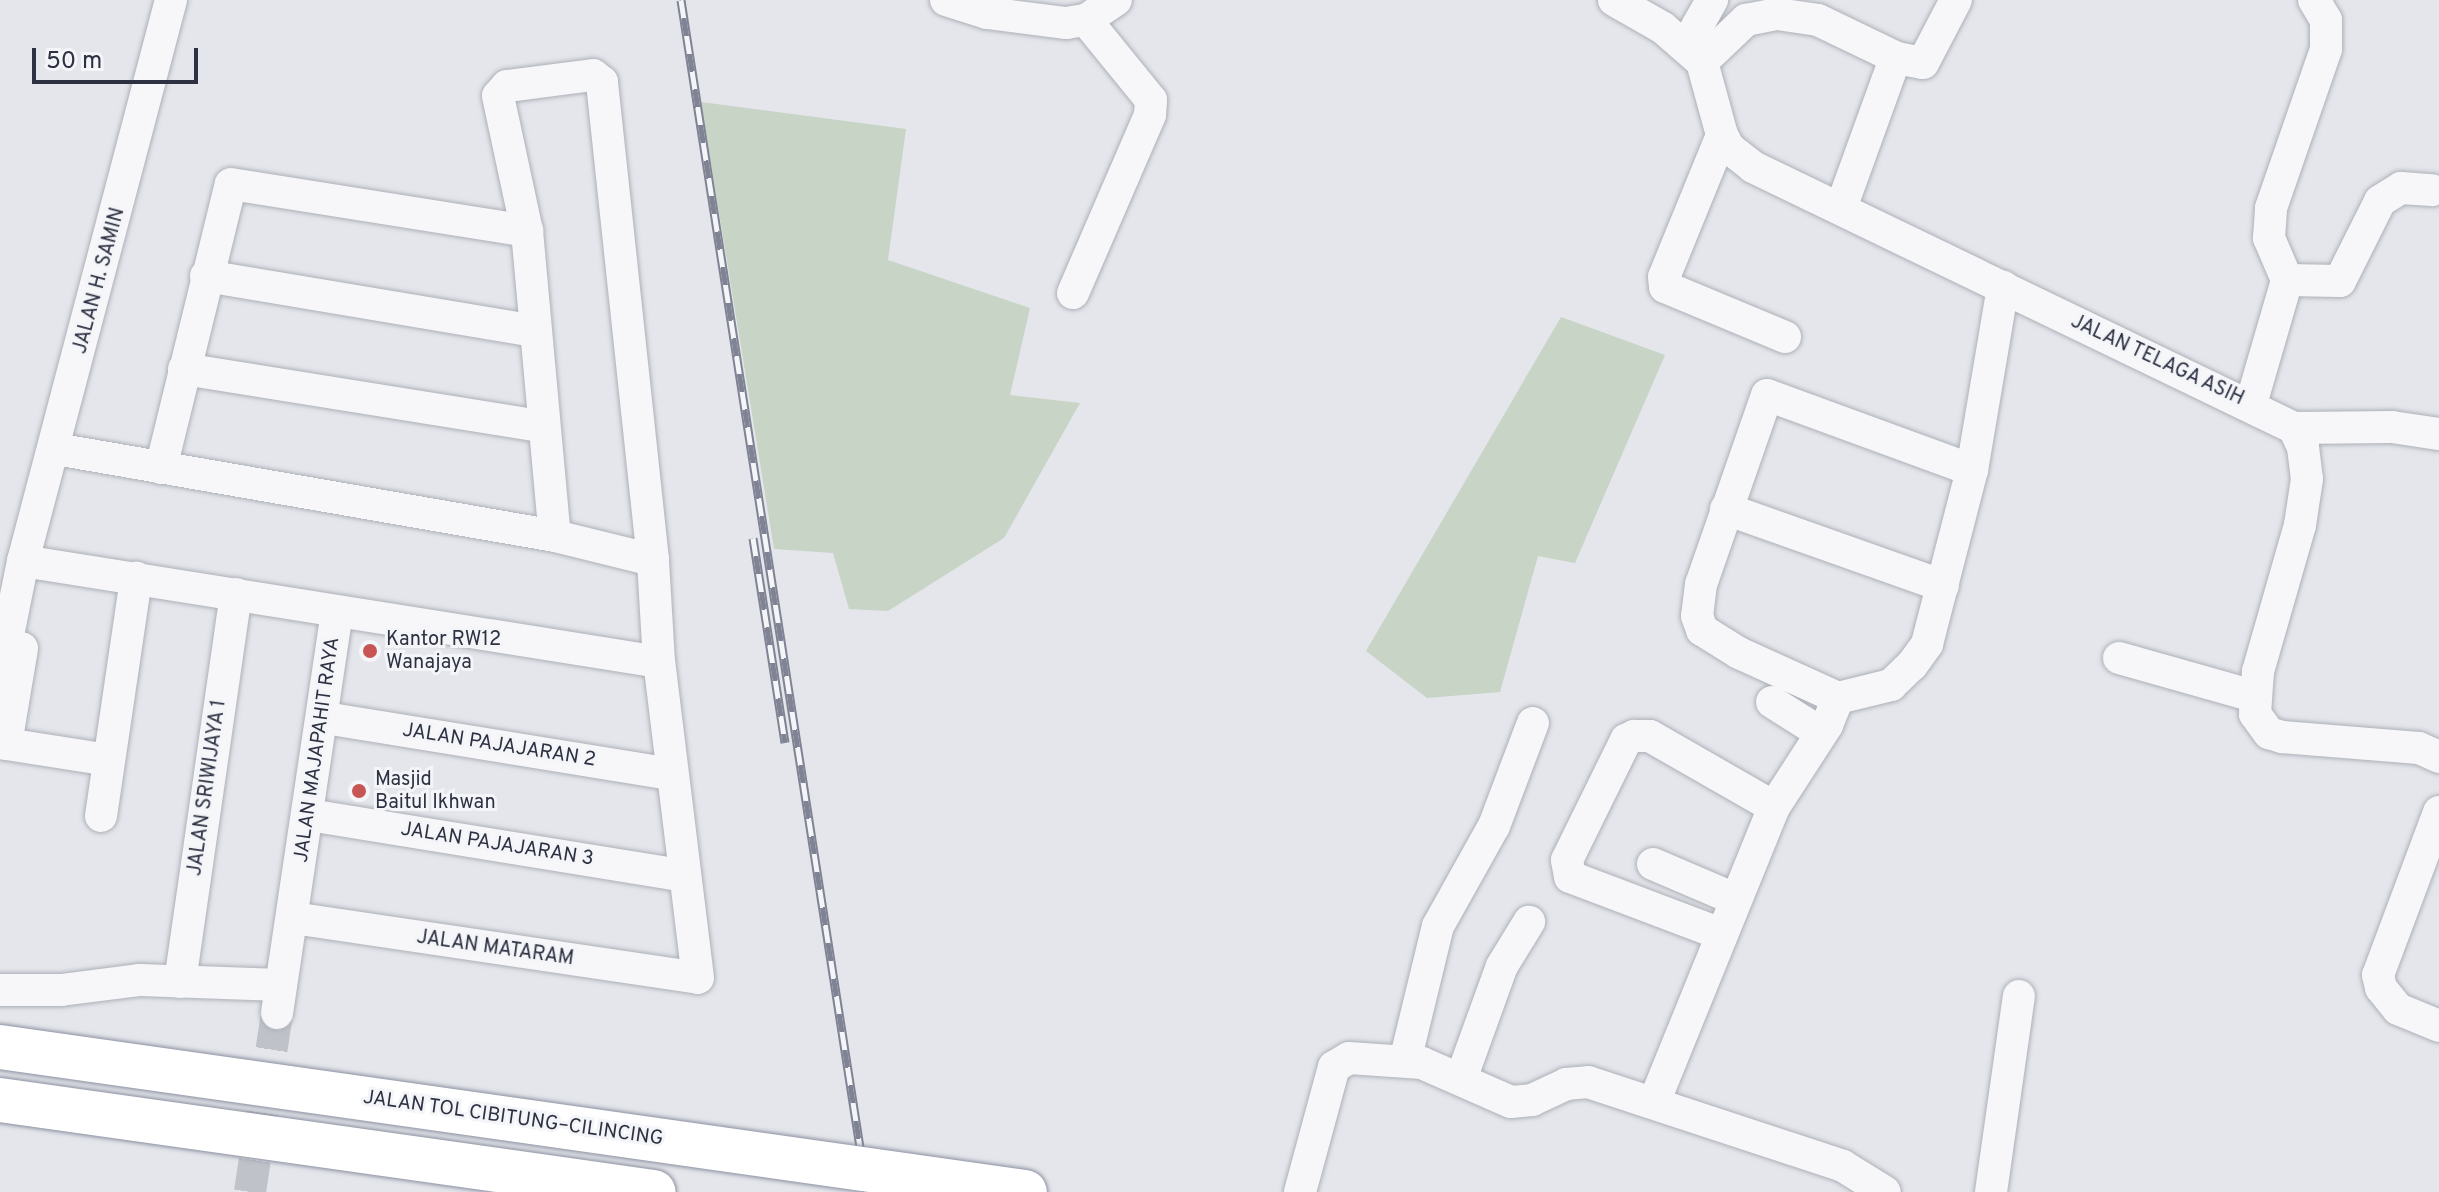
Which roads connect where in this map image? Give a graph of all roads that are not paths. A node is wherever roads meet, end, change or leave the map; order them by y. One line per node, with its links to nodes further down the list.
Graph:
1 (171, 0): 26 (street, JALAN H. SAMIN)
2 (946, 0): 8 (street)
3 (1116, 0): 8 (street)
4 (1614, 0): 9 (street)
5 (1712, 0): 9 (street)
6 (1956, 0): 10 (street)
7 (2314, 0): 16 (street)
8 (1086, 20): 18 (street)
9 (1694, 54): 10 (street); 11 (street, JALAN TELAGA ASIH)
10 (1897, 58): 13 (street)
11 (1722, 135): 13 (street, JALAN TELAGA ASIH); 20 (street)
12 (2432, 190): 16 (street)
13 (1841, 208): 17 (street, JALAN TELAGA ASIH)
14 (527, 231): 15 (street); 19 (street); 31 (street)
15 (206, 276): 19 (street); 21 (street)
16 (2287, 280): 22 (street)
17 (2003, 287): 22 (street, JALAN TELAGA ASIH); 28 (street)
18 (1073, 293)
19 (535, 331): 23 (street)
20 (1785, 337)
21 (184, 369): 23 (street); 27 (street)
22 (2251, 404): 24 (street, JALAN TELAGA ASIH)
23 (541, 426): 30 (street)
24 (2294, 428): 25 (street); 40 (street)
25 (2439, 434)
26 (56, 449): 27 (street); 32 (street, JALAN H. SAMIN)
27 (161, 468): 30 (street)
28 (1972, 470): 29 (street); 34 (street)
29 (1726, 509): 34 (street); 41 (street)
30 (555, 536): 31 (street)
31 (653, 560): 38 (street)
32 (30, 562): 33 (street, JALAN MAJAPAHIT RAYA); 39 (street); 46 (street)
33 (136, 578): 35 (street, JALAN MAJAPAHIT RAYA); 48 (street)
34 (1943, 586): 41 (street)
35 (236, 594): 36 (street, JALAN MAJAPAHIT RAYA); 61 (street, JALAN SRIWIJAYA 1)
36 (337, 613): 38 (street); 43 (street, JALAN MAJAPAHIT RAYA)
37 (2119, 658): 40 (street)
38 (659, 662): 49 (street)
39 (0, 675)
40 (2253, 696): 47 (street)
41 (1838, 698): 45 (street)
42 (1772, 702): 45 (street)
43 (325, 718): 49 (street, JALAN PAJAJARAN 2); 52 (street, JALAN MAJAPAHIT RAYA)
44 (1533, 723): 66 (street)
45 (1821, 733): 50 (street)
46 (3, 744): 48 (street)
47 (2439, 757)
48 (109, 760): 53 (street)
49 (672, 774): 55 (street)
50 (1774, 807): 57 (street); 60 (street)
51 (2439, 812): 56 (street)
52 (309, 815): 55 (street, JALAN PAJAJARAN 3); 58 (street, JALAN MAJAPAHIT RAYA)
53 (101, 816)
54 (1653, 864): 57 (street)
55 (685, 876): 58 (street, JALAN MATARAM)
56 (2428, 879): 64 (street)
57 (1735, 899): 60 (street)
58 (293, 918): 61 (street, JALAN MAJAPAHIT RAYA)
59 (1529, 922): 67 (street)
60 (1721, 934): 69 (street)
61 (180, 982): 62 (street)
62 (0, 990)
63 (2019, 996): 74 (street)
64 (2439, 1026)
65 (0, 1047): 71 (highway, JALAN TOL CIBITUNG–CILINCING, bridge)
66 (1405, 1061): 67 (street); 72 (street)
67 (1461, 1079): 69 (street)
68 (0, 1100): 70 (highway, bridge)
69 (1655, 1100): 73 (street)
70 (654, 1192)
71 (1025, 1192)
72 (1300, 1192)
73 (1885, 1192)
74 (1991, 1192)

